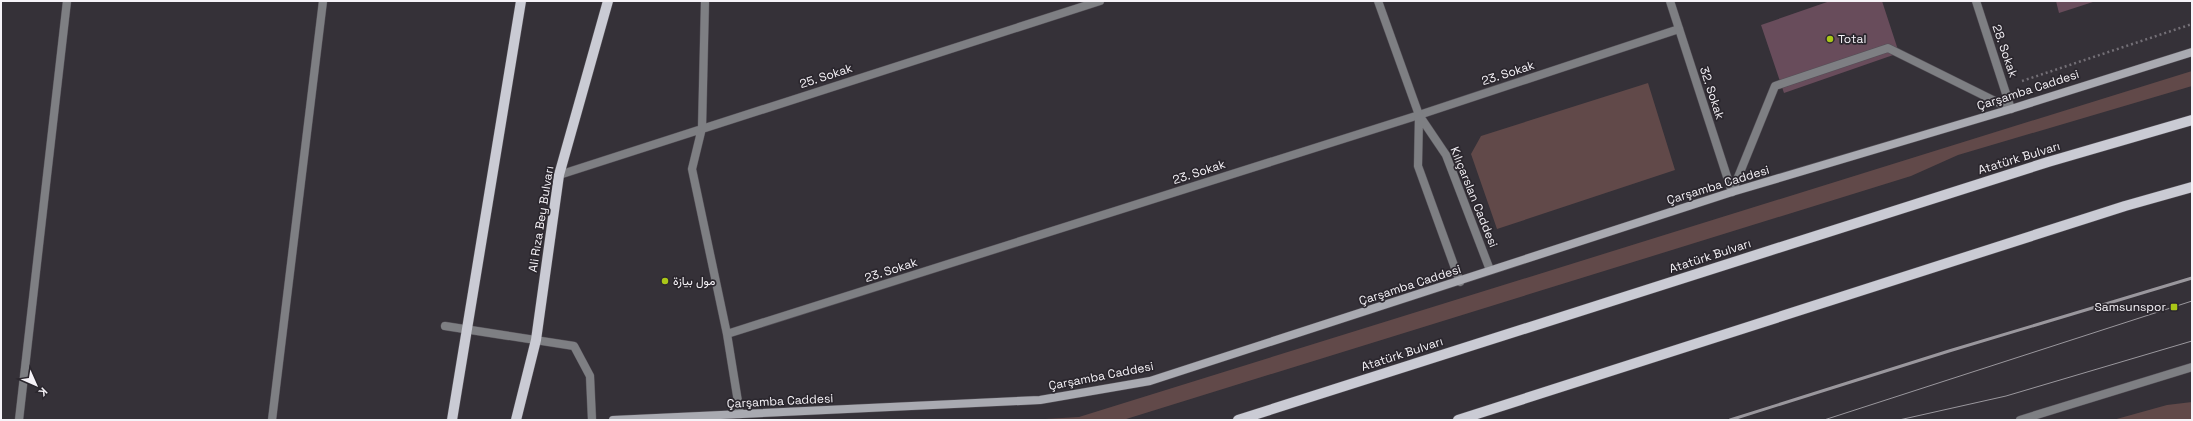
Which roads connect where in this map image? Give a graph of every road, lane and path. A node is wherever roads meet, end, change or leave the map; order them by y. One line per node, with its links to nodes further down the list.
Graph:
1 (67, 1): 29 (street)
2 (323, 1): 30 (street)
3 (521, 1): 24 (main road)
4 (608, 1): 18 (main road, Ali Rıza Bey Bulvarı)
5 (705, 1): 17 (street)
6 (1100, 1): 17 (street, 25. Sokak)
7 (1378, 1): 15 (street, Kılıçarslan Caddesi)
8 (1670, 1): 11 (street, 32. Sokak)
9 (1976, 1): 13 (street, 28. Sokak)
10 (2192, 24): 13 (path)
11 (1679, 29): 15 (street, 23. Sokak); 20 (street, 32. Sokak)
12 (2192, 52): 14 (main road, Çarşamba Caddesi)
13 (2005, 87): 14 (street, 28. Sokak)
14 (2011, 109): 20 (main road, Çarşamba Caddesi); 20 (street)
15 (1419, 115): 21 (street, Kılıçarslan Caddesi); 22 (street, Kılıçarslan Caddesi); 25 (street, 23. Sokak)
16 (2192, 120): 35 (main road, Atatürk Bulvarı)
17 (702, 128): 18 (street, 25. Sokak); 25 (street)
18 (559, 175): 26 (main road, Ali Rıza Bey Bulvarı)
19 (2192, 187): 36 (main road)
20 (1732, 192): 21 (main road, Çarşamba Caddesi)
21 (1490, 270): 22 (main road, Çarşamba Caddesi)
22 (1460, 282): 28 (main road, Çarşamba Caddesi)
23 (445, 326): 24 (street)
24 (468, 331): 26 (street); 31 (main road)
25 (726, 334): 28 (street)
26 (536, 340): 32 (main road, Ali Rıza Bey Bulvarı); 33 (street)
27 (2192, 367): 37 (street)
28 (740, 414): 34 (main road, Çarşamba Caddesi)
29 (19, 420)
30 (272, 420)
31 (452, 420)
32 (516, 420)
33 (592, 420)
34 (613, 420)
35 (1238, 420)
36 (1458, 420)
37 (2020, 420)

